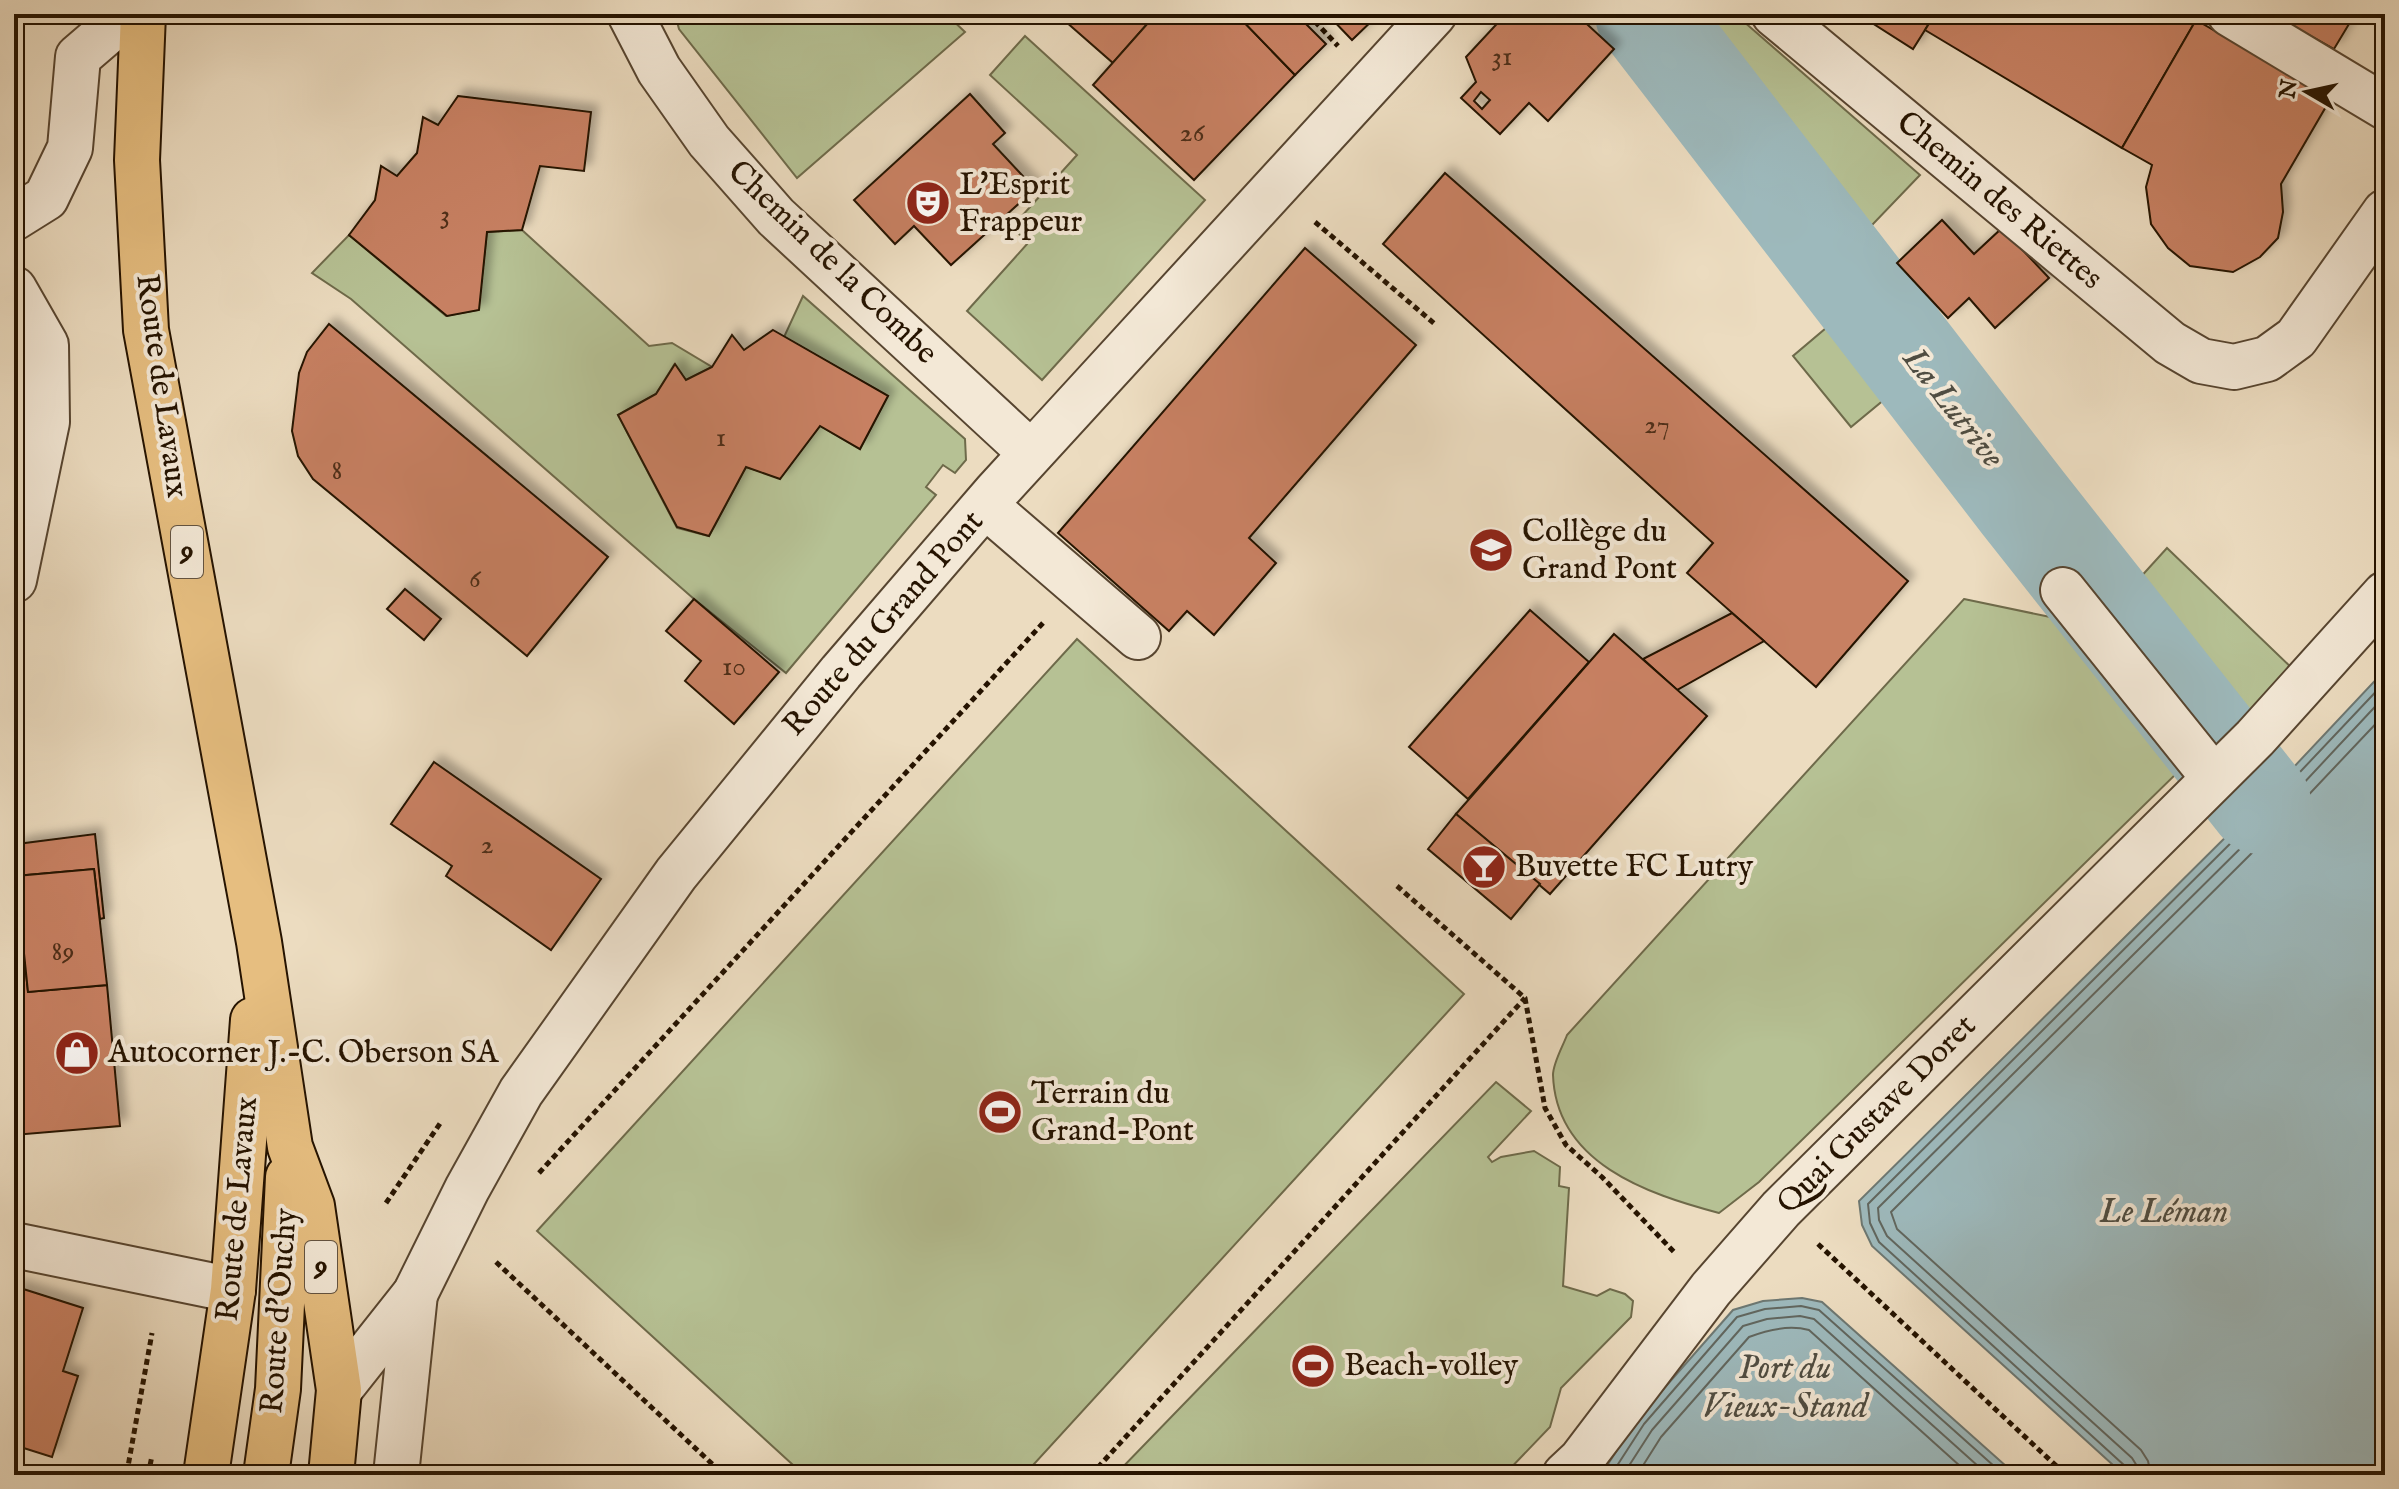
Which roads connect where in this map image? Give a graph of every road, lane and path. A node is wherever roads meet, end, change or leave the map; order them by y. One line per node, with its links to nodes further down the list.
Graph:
1 (21, 14): 8 (path)
2 (128, 14): 12 (street)
3 (143, 14): 24 (main road, Route de Lavaux / 9)
4 (630, 14): 15 (street, Chemin de la Combe)
5 (1434, 14): 10 (street, Route du Grand Pont)
6 (1774, 14): 11 (street, Chemin des Riettes)
7 (2230, 14): 9 (street)
8 (14, 46)
9 (2385, 107)
10 (1275, 189): 14 (path); 15 (street, Route du Grand Pont)
11 (2385, 212)
12 (14, 218)
13 (14, 289): 17 (street)
14 (1436, 325)
15 (1031, 453): 16 (street, Route du Grand Pont)
16 (986, 506): 18 (street); 33 (street, Route du Grand Pont)
17 (14, 580)
18 (1077, 586): 21 (street); 27 (path)
19 (2063, 590): 22 (street)
20 (2385, 594): 22 (street, Quai Gustave Doret)
21 (1138, 637)
22 (2214, 778): 28 (street, Quai Gustave Doret)
23 (1397, 886): 25 (path)
24 (259, 942): 26 (main road, Route de Lavaux / 9); 32 (main road, Route de Lavaux / 9)
25 (1525, 998): 31 (path); 42 (path)
26 (290, 1147): 35 (main road, Route de Lavaux / 9); 38 (main road, Route d'Ouchy)
27 (534, 1178)
28 (1781, 1209): 31 (street, Quai Gustave Doret); 44 (path)
29 (14, 1245): 32 (street)
30 (496, 1262): 41 (path)
31 (1711, 1289): 43 (street, Quai Gustave Doret)
32 (233, 1290): 37 (main road, Route de Lavaux / 9)
33 (415, 1294): 35 (street, Route du Grand Pont); 40 (street, Route du Grand Pont)
34 (152, 1333): 36 (path)
35 (339, 1390): 39 (main road, Route de Lavaux / 9)
36 (148, 1475)
37 (206, 1475)
38 (266, 1475)
39 (331, 1475)
40 (396, 1475)
41 (724, 1475)
42 (1091, 1475)
43 (1565, 1475)
44 (2066, 1475)

